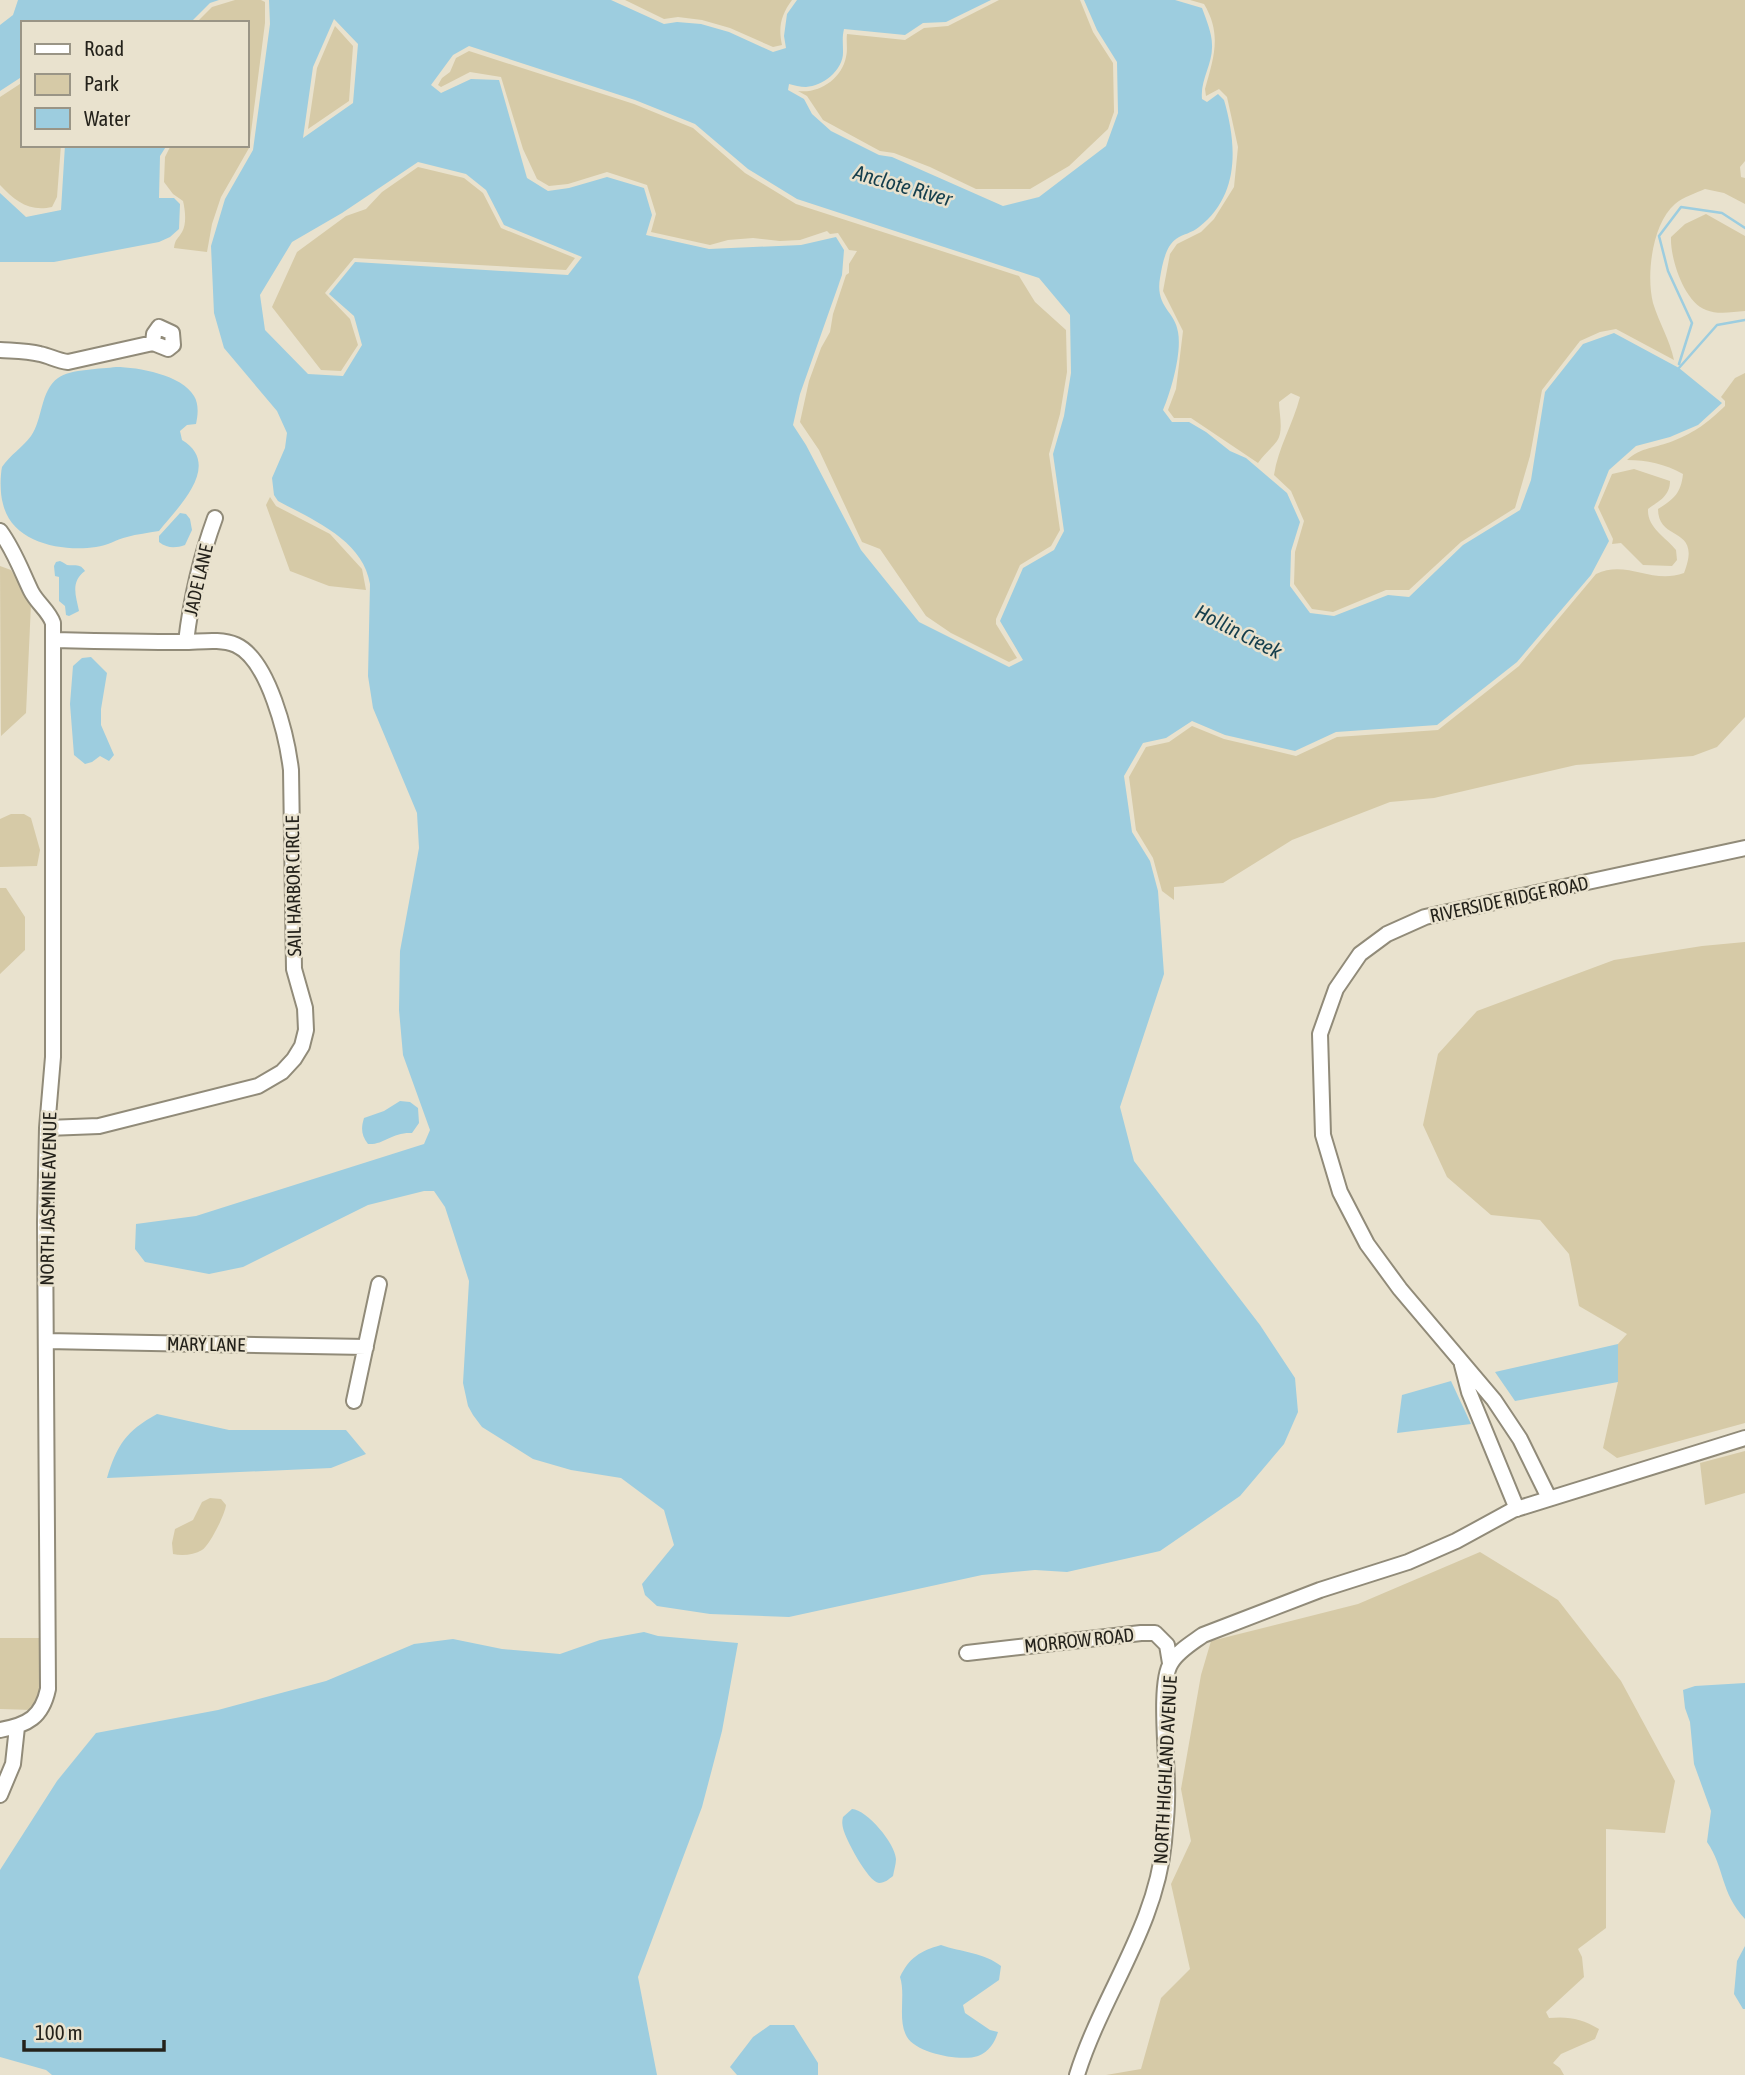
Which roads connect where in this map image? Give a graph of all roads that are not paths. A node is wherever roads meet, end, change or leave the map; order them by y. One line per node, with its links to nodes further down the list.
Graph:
1 (153, 343): 2 (street)
2 (0, 350)
3 (215, 518): 6 (street, JADE LANE)
4 (0, 531): 5 (street, NORTH JASMINE AVENUE)
5 (54, 640): 6 (street, SAIL HARBOR CIRCLE); 8 (street, NORTH JASMINE AVENUE)
6 (186, 642): 8 (street, SAIL HARBOR CIRCLE)
7 (1745, 848): 12 (street, RIVERSIDE RIDGE ROAD)
8 (47, 1128): 10 (street, NORTH JASMINE AVENUE)
9 (379, 1284): 11 (street)
10 (46, 1341): 11 (street, MARY LANE); 19 (street, NORTH JASMINE AVENUE)
11 (366, 1347): 13 (street)
12 (1461, 1360): 15 (street, RIVERSIDE RIDGE ROAD); 16 (street, RIVERSIDE RIDGE ROAD)
13 (354, 1401)
14 (1745, 1438): 15 (street, NORTH HIGHLAND AVENUE)
15 (1549, 1498): 16 (street, NORTH HIGHLAND AVENUE)
16 (1517, 1508): 18 (street, NORTH HIGHLAND AVENUE)
17 (967, 1653): 18 (street, MORROW ROAD)
18 (1170, 1663): 22 (street, NORTH HIGHLAND AVENUE)
19 (16, 1727): 20 (street, NORTH JASMINE AVENUE); 21 (street)
20 (0, 1730)
21 (0, 1795)
22 (1077, 2075)

